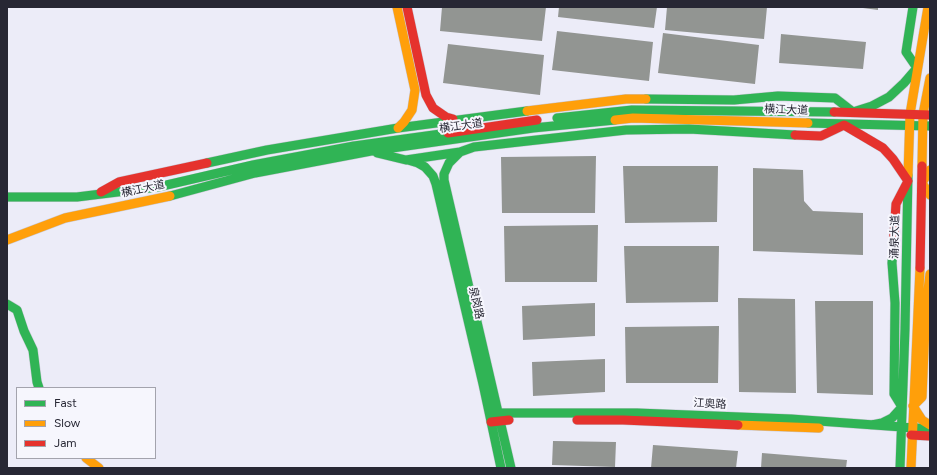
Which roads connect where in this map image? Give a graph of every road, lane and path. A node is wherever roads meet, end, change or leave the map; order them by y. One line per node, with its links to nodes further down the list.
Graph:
1 (397, 7): 7 (street)
2 (407, 7): 7 (street)
3 (913, 7): 5 (street)
4 (928, 7): 5 (street, 涌泉大道)
5 (917, 68): 8 (street); 9 (street, 涌泉大道)
6 (930, 78): 10 (street)
7 (419, 89): 12 (street); 16 (street)
8 (853, 112): 9 (street, 横江大道); 11 (street); 18 (street, 横江大道)
9 (910, 114): 10 (street, 横江大道); 14 (street, 涌泉大道)
10 (927, 114): 15 (street)
11 (476, 117): 12 (street); 18 (street)
12 (457, 120): 16 (street)
13 (844, 125): 14 (street, 横江大道); 18 (street, 横江大道); 20 (street); 25 (street)
14 (910, 126): 15 (street, 横江大道); 25 (street, 涌泉大道)
15 (926, 126): 27 (street)
16 (398, 128): 17 (street)
17 (376, 132): 19 (street); 28 (street)
18 (480, 132): 19 (street, 横江大道); 20 (street); 21 (street, 横江大道)
19 (379, 142): 28 (street, 横江大道)
20 (484, 146): 22 (street)
21 (371, 151): 23 (street, 泉岗路); 31 (street, 横江大道)
22 (460, 152): 23 (street); 26 (street, 泉岗路)
23 (406, 160): 26 (street, 泉岗路)
24 (930, 170): 27 (street)
25 (908, 181): 36 (street, 涌泉大道); 36 (street)
26 (440, 183): 37 (street, 泉岗路)
27 (922, 183): 29 (street); 35 (street)
28 (96, 194): 30 (street, 横江大道)
29 (930, 195)
30 (7, 197)
31 (7, 240)
32 (930, 274): 35 (street)
33 (7, 304): 34 (street)
34 (39, 387)
35 (913, 406): 39 (street); 42 (street)
36 (902, 407): 38 (street); 41 (street, 涌泉大道)
37 (495, 417): 38 (street, 江奥路); 41 (street, 江奥路); 46 (street, 泉岗路); 47 (street, 泉岗路)
38 (872, 425): 41 (street, 江奥路)
39 (930, 425)
40 (930, 429): 42 (street, 江奥路)
41 (901, 430): 42 (street, 江奥路); 48 (street, 涌泉大道)
42 (912, 431): 43 (street, 江奥路); 49 (street)
43 (930, 436)
44 (87, 459): 45 (street)
45 (99, 468)
46 (501, 468)
47 (511, 468)
48 (900, 468)
49 (911, 468)

